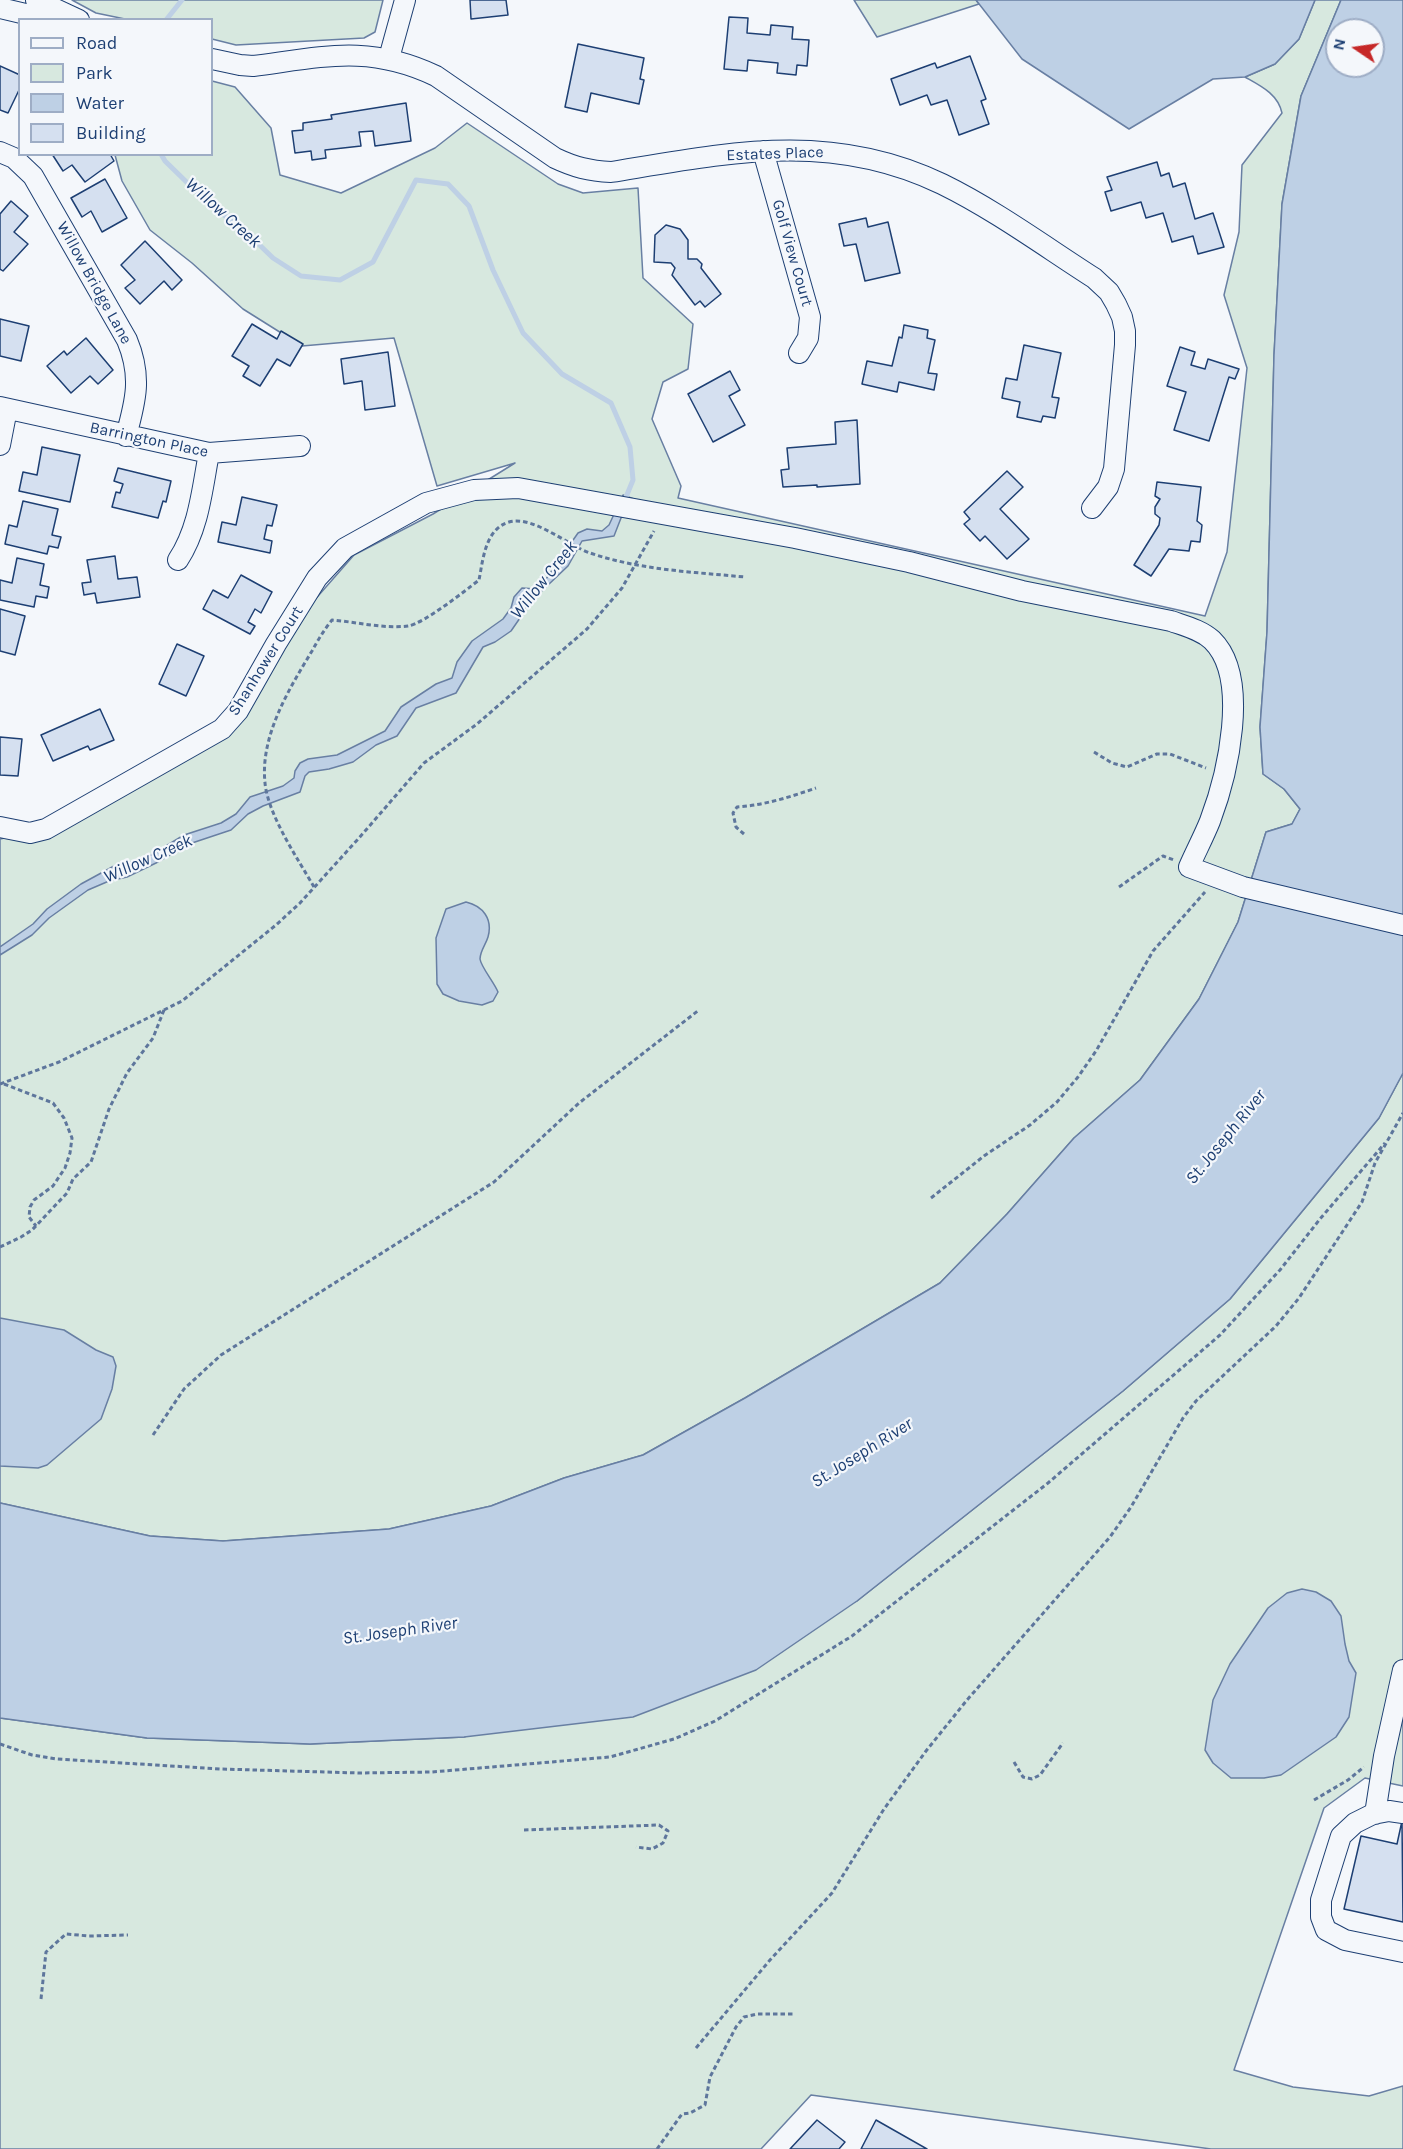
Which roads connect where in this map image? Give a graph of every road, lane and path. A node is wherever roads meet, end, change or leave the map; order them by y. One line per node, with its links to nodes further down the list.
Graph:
1 (36, 0): 5 (street)
2 (405, 0): 7 (street)
3 (0, 8): 4 (street)
4 (42, 18)
5 (75, 18)
6 (213, 58): 7 (street, Estates Place)
7 (389, 58): 8 (street, Estates Place)
8 (763, 151): 10 (street, Golf View Court); 16 (street, Estates Place)
9 (0, 152): 12 (street, Willow Bridge Lane)
10 (799, 353)
11 (3, 408): 12 (street, Barrington Place); 13 (street)
12 (126, 436): 15 (street, Barrington Place)
13 (0, 445)
14 (300, 446): 15 (street, Barrington Place)
15 (209, 453): 18 (street)
16 (1092, 508)
17 (661, 513): 19 (path); 22 (street, Shanhower Court); 24 (street, Shanhower Court)
18 (178, 560)
19 (637, 564): 20 (path); 28 (path); 28 (path)
20 (745, 577)
21 (1094, 752): 22 (path)
22 (1223, 774): 26 (street, Shanhower Court)
23 (816, 788): 25 (path)
24 (0, 827)
25 (744, 834)
26 (1189, 867): 27 (street); 29 (path)
27 (1236, 884): 30 (street); 36 (path)
28 (314, 887): 31 (path)
29 (1119, 887)
30 (1403, 926)
31 (164, 1010): 33 (path); 37 (path)
32 (699, 1010): 39 (path)
33 (1, 1084): 37 (path)
34 (1403, 1113): 35 (path)
35 (1385, 1143): 42 (path); 54 (path)
36 (931, 1198)
37 (36, 1226): 38 (path)
38 (0, 1247)
39 (153, 1435)
40 (1403, 1670): 47 (street)
41 (1063, 1743): 43 (path)
42 (0, 1744)
43 (1014, 1762)
44 (1365, 1766): 45 (path)
45 (1314, 1800)
46 (1403, 1813): 47 (street)
47 (1375, 1814): 51 (street)
48 (524, 1830): 49 (path)
49 (636, 1847)
50 (128, 1935): 52 (path)
51 (1403, 1952)
52 (41, 2000)
53 (795, 2014): 55 (path)
54 (696, 2048)
55 (657, 2149)

